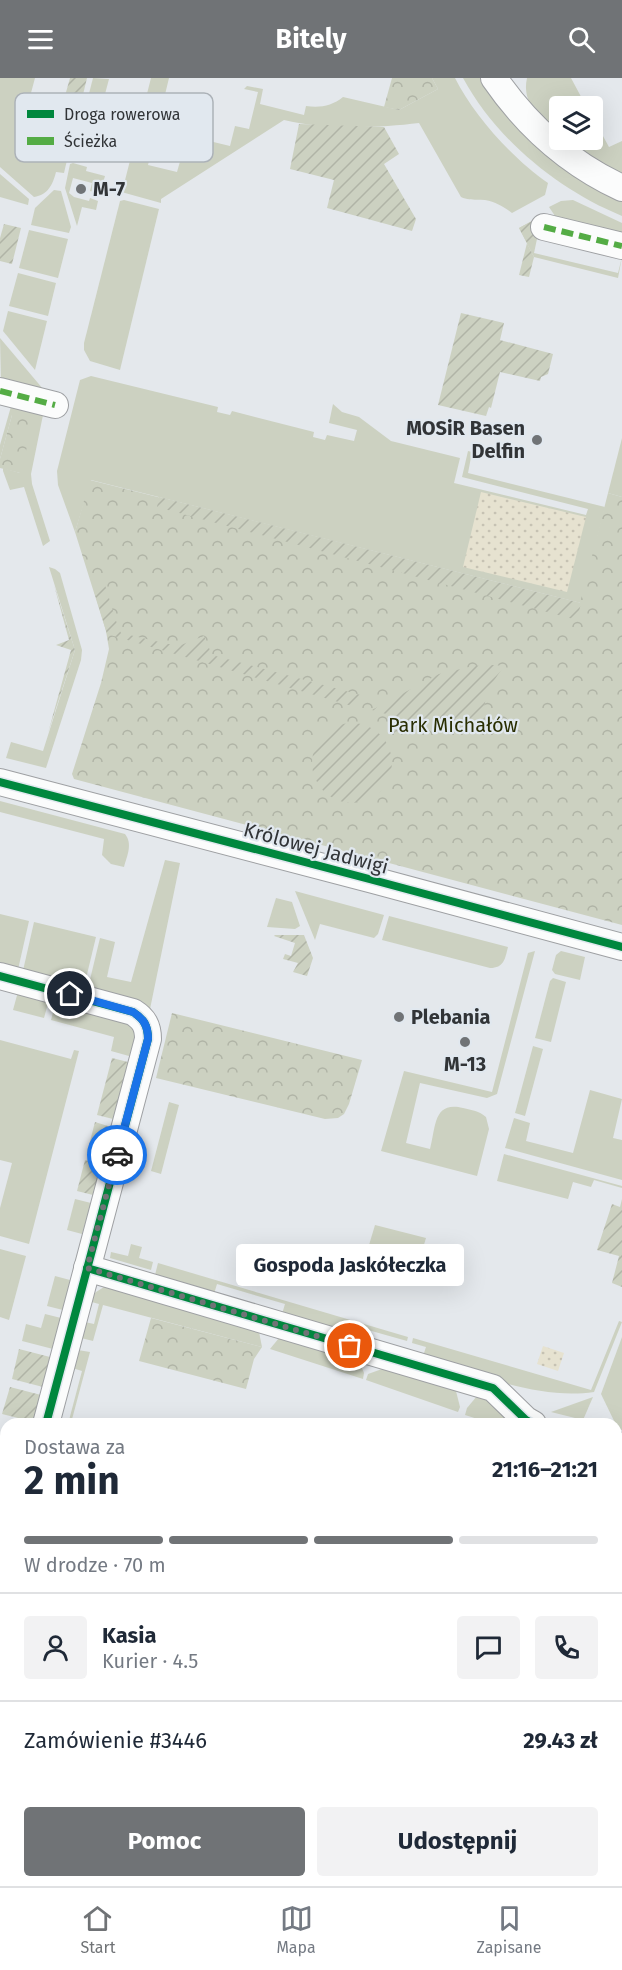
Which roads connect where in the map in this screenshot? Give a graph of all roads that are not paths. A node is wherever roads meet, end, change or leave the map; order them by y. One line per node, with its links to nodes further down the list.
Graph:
1 (494, 78): 2 (street)
2 (622, 188)
3 (544, 227): 4 (street)
4 (622, 246)
5 (0, 390): 6 (street)
6 (56, 405)
7 (0, 782): 8 (street, Królowej Jadwigi)
8 (622, 948)
9 (0, 976): 10 (street)
10 (87, 1268): 11 (street); 12 (street)
11 (48, 1418)
12 (524, 1418)

